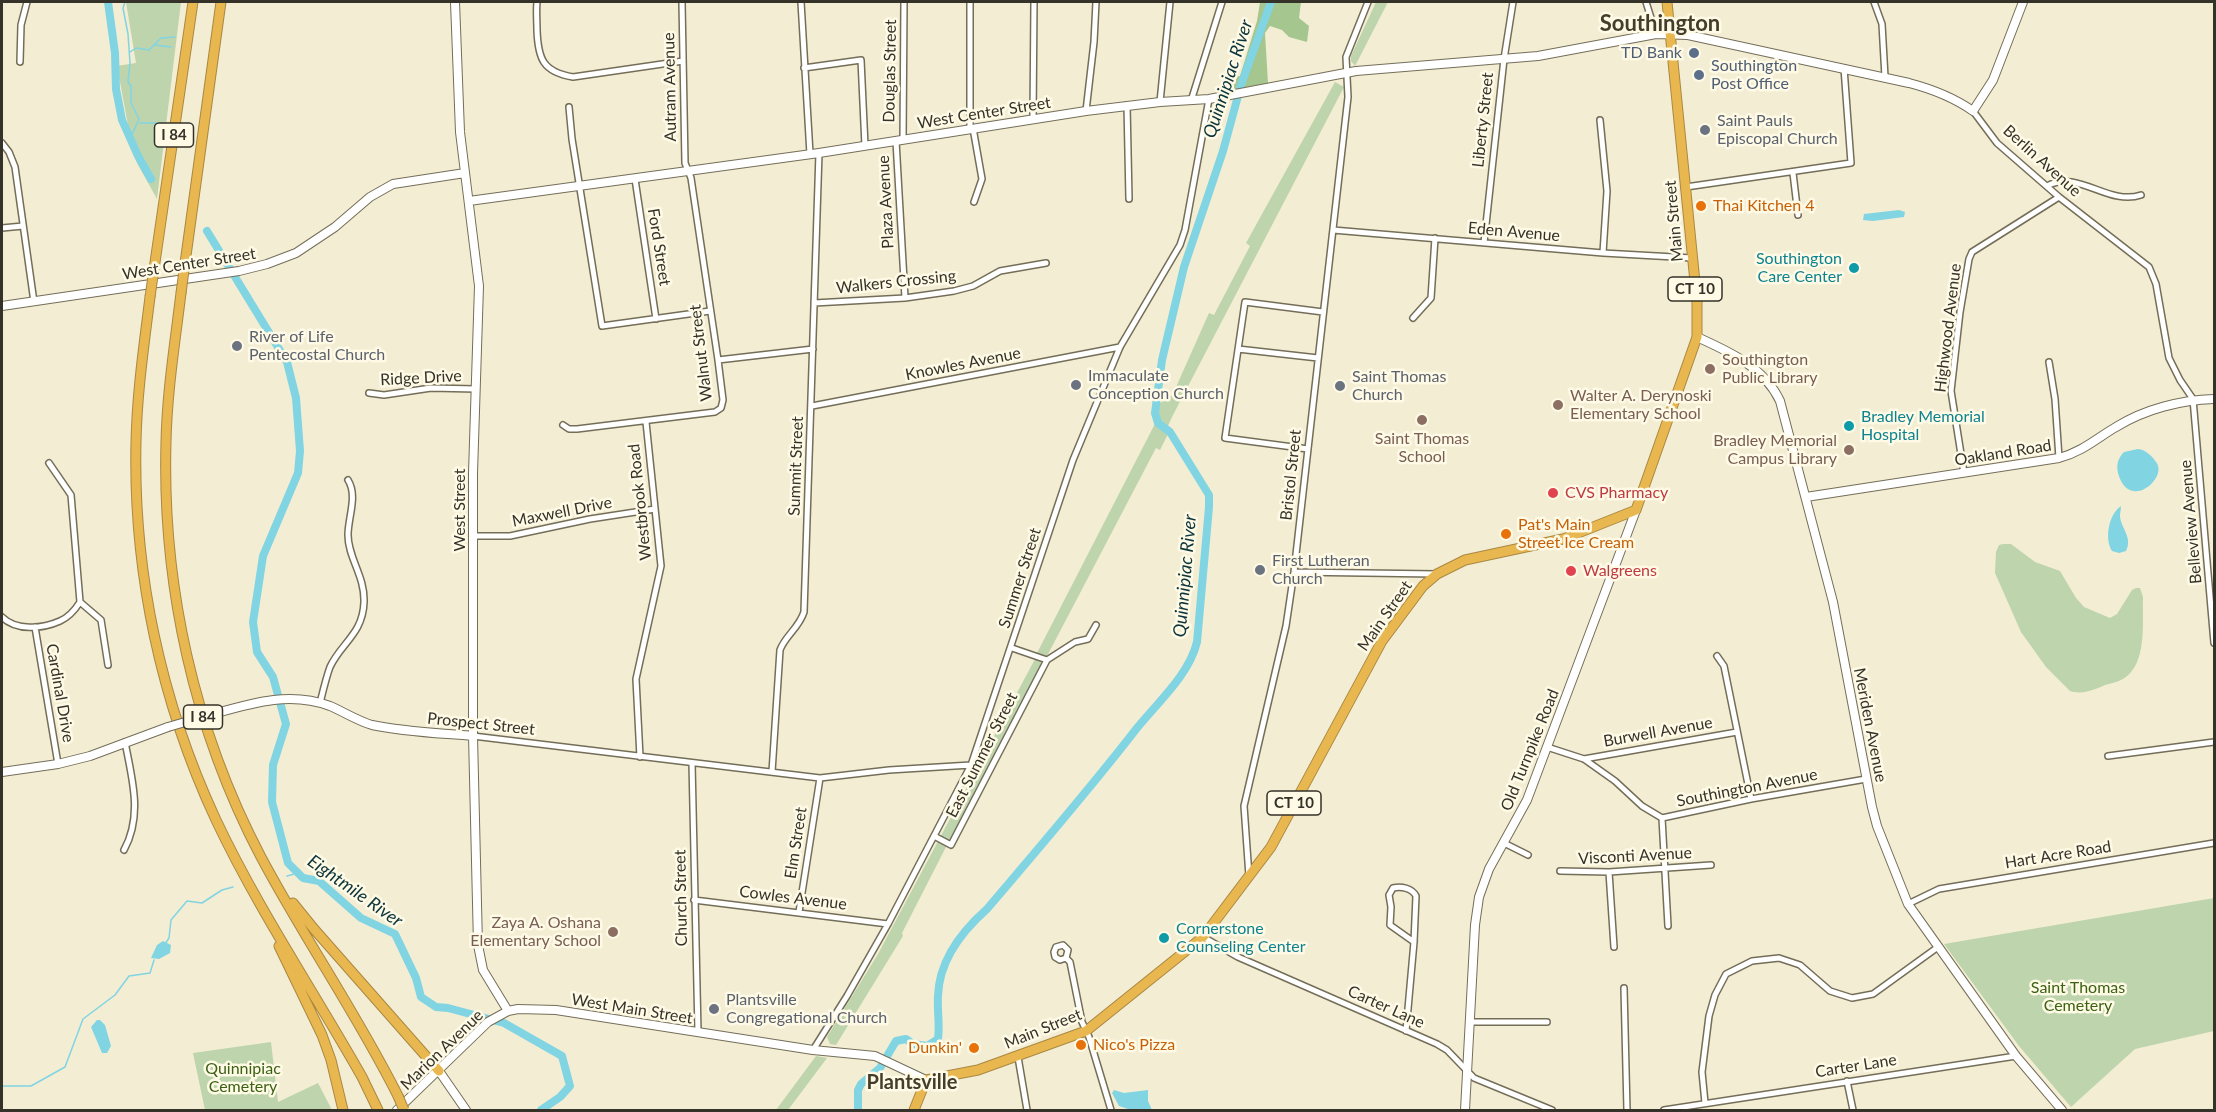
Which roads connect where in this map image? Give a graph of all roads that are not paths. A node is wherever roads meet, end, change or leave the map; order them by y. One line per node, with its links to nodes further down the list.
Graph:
1 (27, 2): 24 (street)
2 (193, 2): 135 (highway, I 84, bridge)
3 (221, 2): 129 (highway, I 84, bridge)
4 (455, 2): 44 (main road, West Street)
5 (537, 2): 23 (street)
6 (682, 2): 23 (street, Autram Avenue)
7 (801, 2): 25 (street, Summit Street)
8 (904, 2): 39 (street, Douglas Street)
9 (970, 2): 38 (street)
10 (1034, 2): 36 (street)
11 (1096, 2): 34 (street)
12 (1170, 2): 31 (street)
13 (1222, 2): 30 (street)
14 (1368, 2): 27 (street, Bristol Street)
15 (1514, 2): 22 (street, Liberty Street)
16 (1646, 2): 20 (street)
17 (1666, 2): 21 (highway, Main Street / CT 10)
18 (1874, 2): 28 (street)
19 (2024, 2): 35 (main road)
20 (1656, 34): 21 (main road, Berlin Avenue); 22 (main road, West Center Street)
21 (1669, 34): 26 (main road, Berlin Avenue); 49 (highway, Main Street / CT 10)
22 (1504, 59): 27 (main road, West Center Street); 60 (street, Liberty Street)
23 (683, 61): 43 (street, Autram Avenue)
24 (20, 63)
25 (804, 68): 41 (street); 42 (street, Summit Street)
26 (1844, 68): 28 (main road, Berlin Avenue); 45 (street)
27 (1347, 73): 29 (main road, West Center Street); 58 (street, Bristol Street)
28 (1885, 77): 35 (main road, Berlin Avenue)
29 (1209, 99): 30 (main road, West Center Street); 73 (street, Summer Street)
30 (1191, 101): 31 (main road, West Center Street)
31 (1160, 102): 32 (main road, West Center Street)
32 (1126, 105): 34 (main road, West Center Street); 52 (street)
33 (570, 107): 47 (street)
34 (1086, 111): 36 (main road, West Center Street)
35 (1973, 111): 48 (street, Berlin Avenue)
36 (1034, 119): 38 (main road, West Center Street)
37 (1600, 120): 61 (street)
38 (971, 129): 39 (main road, West Center Street); 54 (street)
39 (899, 141): 41 (main road, West Center Street); 64 (street, Plaza Avenue)
40 (2, 143): 56 (street)
41 (865, 146): 42 (main road, West Center Street)
42 (815, 154): 43 (main road, West Center Street); 66 (street, Summit Street)
43 (689, 170): 46 (main road, West Center Street); 68 (street, Walnut Street)
44 (465, 173): 53 (main road, West Street); 65 (main road, West Center Street)
45 (1793, 173): 49 (street); 55 (street)
46 (635, 178): 47 (main road, West Center Street); 71 (street, Ford Street)
47 (581, 186): 53 (main road, West Center Street); 71 (street)
48 (2047, 186): 50 (street); 51 (street, Berlin Avenue)
49 (1686, 187): 62 (highway, Main Street / CT 10)
50 (2141, 195)
51 (2059, 196): 81 (street, Berlin Avenue); 89 (street, Highwood Avenue)
52 (1129, 199)
53 (468, 201): 79 (main road, West Street)
54 (974, 202)
55 (1798, 214)
56 (23, 226): 57 (street); 65 (street)
57 (2, 228)
58 (1333, 230): 59 (street, Eden Avenue); 69 (street, Bristol Street)
59 (1436, 238): 60 (street, Eden Avenue); 70 (street)
60 (1484, 243): 61 (street, Eden Avenue)
61 (1603, 253): 62 (street, Eden Avenue)
62 (1692, 258): 72 (highway, Main Street / CT 10)
63 (1046, 263): 64 (street, Walkers Crossing)
64 (905, 298): 66 (street, Walkers Crossing)
65 (34, 302): 67 (main road, West Center Street)
66 (814, 303): 74 (street, Summit Street)
67 (2, 306)
68 (710, 311): 71 (street); 77 (street, Walnut Street)
69 (1323, 312): 75 (street); 76 (street, Bristol Street)
70 (1413, 318)
71 (656, 319)
72 (1697, 337): 91 (main road, Meriden Avenue); 93 (highway, Main Street / CT 10)
73 (1120, 347): 83 (street, Knowles Avenue); 102 (street, Summer Street)
74 (813, 349): 77 (street); 83 (street, Summit Street)
75 (1238, 349): 76 (street); 86 (street)
76 (1318, 358): 86 (street, Bristol Street)
77 (718, 360): 84 (street, Walnut Street)
78 (2049, 362): 87 (street)
79 (476, 389): 80 (street, Ridge Drive); 94 (main road, West Street)
80 (369, 393)
81 (2193, 399): 82 (main road, Oakland Road); 87 (main road, Oakland Road); 101 (street, Belleview Avenue)
82 (2214, 399)
83 (812, 406): 119 (street, Summit Street)
84 (646, 422): 85 (street, Walnut Street); 92 (street, Westbrook Road)
85 (563, 425)
86 (1308, 449): 95 (street, Bristol Street)
87 (2059, 458): 89 (main road, Oakland Road)
88 (49, 463): 97 (street)
89 (1964, 473): 91 (main road, Oakland Road)
90 (348, 480): 106 (street)
91 (1806, 497): 121 (main road, Meriden Avenue)
92 (656, 509): 94 (street, Maxwell Drive); 113 (street, Westbrook Road)
93 (1635, 510): 96 (highway, Main Street / CT 10); 111 (main road, Old Turnpike Road)
94 (473, 536): 108 (main road, West Street)
95 (1294, 572): 96 (street); 134 (street, Bristol Street)
96 (1437, 574): 134 (highway, Main Street / CT 10)
97 (80, 602): 100 (street); 105 (street)
98 (2, 617): 100 (street)
99 (1096, 625): 104 (street, East Summer Street)
100 (35, 627): 116 (street, Cardinal Drive)
101 (2214, 643)
102 (1012, 648): 104 (street); 117 (street, Summer Street)
103 (1717, 656): 107 (street)
104 (1047, 660): 124 (street, East Summer Street)
105 (108, 665)
106 (320, 703): 108 (main road, Prospect Street); 109 (main road, Prospect Street, bridge)
107 (1737, 732): 114 (street, Burwell Avenue); 122 (street)
108 (473, 736): 113 (street, Prospect Street); 147 (main road, West Street)
109 (125, 742): 116 (main road, Prospect Street); 127 (street)
110 (2214, 742): 112 (street)
111 (1547, 747): 114 (street, Southington Avenue); 125 (main road, Old Turnpike Road)
112 (2108, 756)
113 (640, 757): 115 (street, Prospect Street)
114 (1584, 759): 123 (street, Southington Avenue)
115 (692, 763): 119 (street, Prospect Street); 136 (street, Church Street)
116 (58, 764): 118 (main road, Prospect Street)
117 (972, 765): 120 (street, Prospect Street); 124 (street, Summer Street)
118 (2, 772)
119 (772, 772): 120 (street, Prospect Street)
120 (820, 778): 138 (street, Elm Street)
121 (1866, 779): 122 (street, Southington Avenue); 137 (main road, Meriden Avenue)
122 (1751, 799): 123 (street, Southington Avenue)
123 (1662, 818): 131 (street)
124 (934, 836): 139 (street, Summer Street)
125 (1504, 843): 128 (street); 148 (main road, Old Turnpike Road)
126 (2214, 843): 137 (street, Hart Acre Road)
127 (124, 850)
128 (1528, 855)
129 (261, 856): 156 (highway); 164 (highway, I 84, bridge)
130 (1711, 866): 131 (street, Visconti Avenue)
131 (1664, 869): 133 (street, Visconti Avenue); 140 (street)
132 (1560, 871): 133 (street, Visconti Avenue)
133 (1609, 872): 143 (street)
134 (1249, 877): 141 (highway, Main Street / CT 10)
135 (253, 890): 161 (highway); 162 (highway, I 84)
136 (694, 900): 138 (street, Cowles Avenue); 152 (street, Church Street)
137 (1908, 904): 144 (main road, Meriden Avenue)
138 (799, 912): 139 (street, Cowles Avenue)
139 (888, 924): 153 (street, Summer Street)
140 (1668, 926)
141 (1203, 938): 150 (highway, Main Street / CT 10); 151 (street, Carter Lane)
142 (1414, 942): 142 (street); 151 (street)
143 (1614, 947)
144 (1938, 947): 154 (main road, Meriden Avenue); 160 (street)
145 (1066, 958): 150 (street)
146 (1624, 988): 171 (street)
147 (508, 1011): 152 (main road, West Main Street); 156 (main road, Marion Avenue)
148 (1470, 1022): 149 (street); 157 (main road, Old Turnpike Road)
149 (1547, 1022)
150 (1086, 1031): 155 (highway, Main Street / CT 10); 168 (street)
151 (1406, 1031): 157 (street, Carter Lane)
152 (698, 1032): 153 (main road, West Main Street)
153 (813, 1050): 158 (main road, West Main Street)
154 (2016, 1056): 159 (street, Carter Lane); 174 (main road, Meriden Avenue)
155 (1018, 1057): 158 (highway, Main Street / CT 10); 167 (street)
156 (439, 1071): 163 (main road, Marion Avenue); 165 (main road)
157 (1467, 1072): 169 (main road, Old Turnpike Road); 170 (street, Carter Lane)
158 (926, 1080): 166 (highway)
159 (1847, 1081): 160 (street, Carter Lane); 173 (street)
160 (1705, 1103): 172 (street, Carter Lane)
161 (343, 1110)
162 (378, 1110)
163 (397, 1110)
164 (404, 1110)
165 (466, 1110)
166 (914, 1110)
167 (1027, 1110)
168 (1108, 1110)
169 (1465, 1110)
170 (1552, 1110)
171 (1627, 1110)
172 (1667, 1110)
173 (1853, 1110)
174 (2062, 1110)

